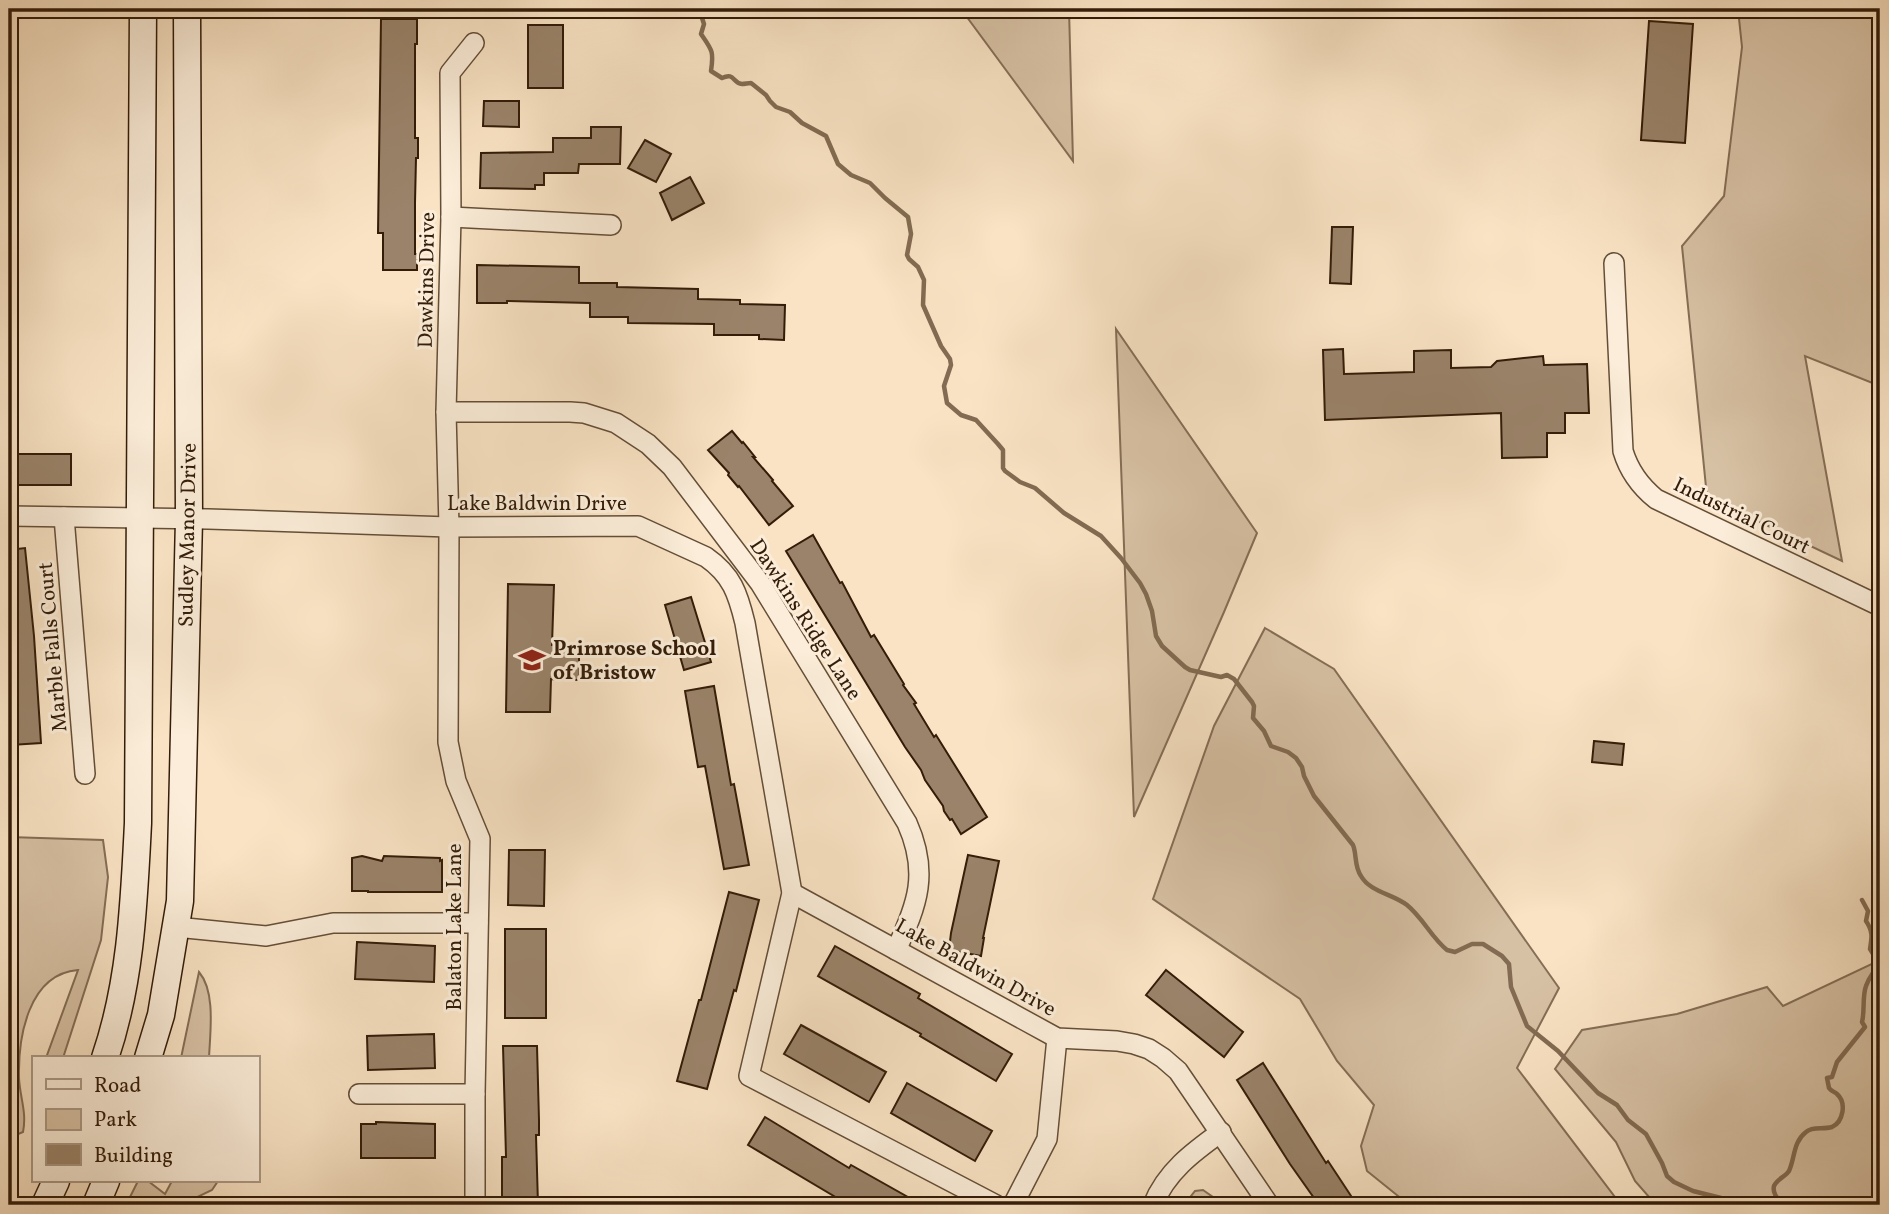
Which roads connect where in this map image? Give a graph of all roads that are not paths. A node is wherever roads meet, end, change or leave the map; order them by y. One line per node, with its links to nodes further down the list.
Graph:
1 (143, 9): 10 (main road)
2 (187, 9): 11 (main road, Sudley Manor Drive)
3 (474, 43): 4 (street, Dawkins Drive)
4 (451, 217): 5 (street); 7 (street, Dawkins Drive)
5 (611, 225)
6 (1614, 263): 13 (street, Industrial Court)
7 (446, 412): 12 (street, Dawkins Drive); 18 (street, Dawkins Ridge Lane)
8 (9, 516): 9 (street, Lake Baldwin Drive)
9 (64, 517): 10 (street, Lake Baldwin Drive); 14 (street, Marble Falls Court)
10 (140, 517): 11 (street, Lake Baldwin Drive); 20 (main road)
11 (189, 519): 12 (street, Lake Baldwin Drive); 17 (main road, Sudley Manor Drive)
12 (449, 527): 15 (street, Lake Baldwin Drive); 16 (street, Balaton Lake Lane)
13 (1880, 606)
14 (85, 774)
15 (792, 893): 18 (street, Lake Baldwin Drive); 30 (street, Lake Baldwin Drive)
16 (478, 923): 17 (street); 23 (street, Balaton Lake Lane)
17 (176, 928): 21 (main road, Sudley Manor Drive)
18 (896, 950): 19 (street, Lake Baldwin Drive)
19 (1057, 1038): 24 (street); 31 (street, Lake Baldwin Drive)
20 (106, 1056)
21 (149, 1056)
22 (359, 1094): 23 (street)
23 (475, 1094): 29 (street, Balaton Lake Lane)
24 (1221, 1132): 32 (street); 33 (street)
25 (56, 1182): 27 (main road)
26 (106, 1182): 28 (main road)
27 (45, 1205)
28 (96, 1205)
29 (475, 1205)
30 (996, 1205)
31 (1013, 1205)
32 (1153, 1205)
33 (1269, 1205)

